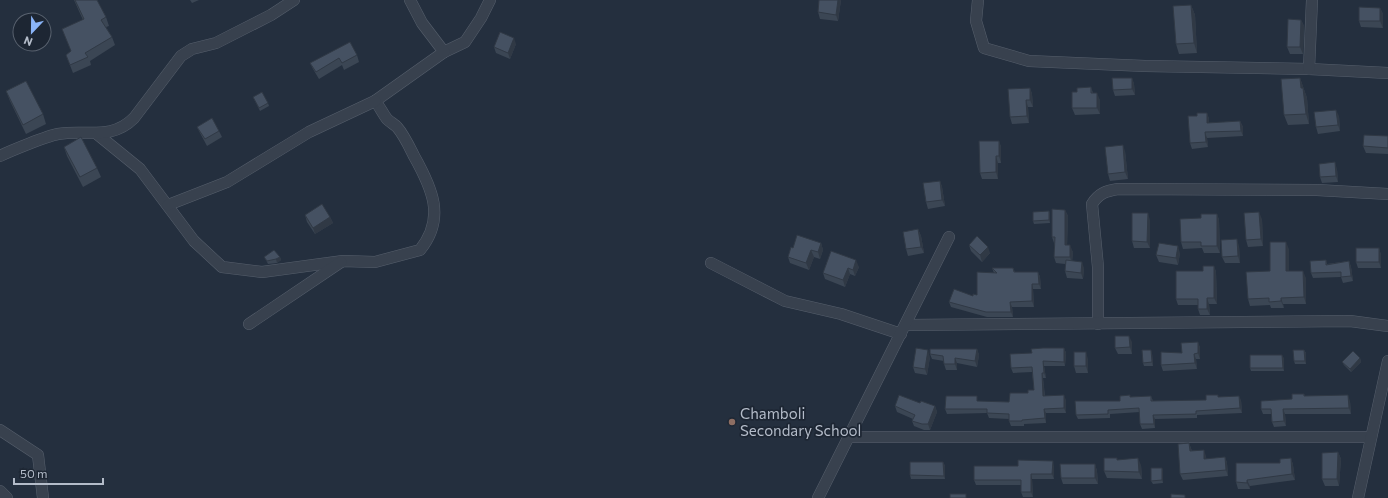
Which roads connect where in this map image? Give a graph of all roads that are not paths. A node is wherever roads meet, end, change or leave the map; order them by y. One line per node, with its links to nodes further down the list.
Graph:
1 (294, 0): 10 (street)
2 (410, 0): 6 (street)
3 (490, 0): 6 (street)
4 (978, 0): 7 (street)
5 (1312, 0): 7 (street)
6 (444, 52): 9 (street)
7 (1309, 69): 8 (street)
8 (1388, 74)
9 (375, 101): 13 (street); 15 (street)
10 (97, 134): 11 (street); 13 (street)
11 (0, 156)
12 (1388, 194): 18 (street)
13 (168, 204): 15 (street)
14 (950, 237): 20 (street)
15 (343, 261): 17 (street)
16 (711, 263): 20 (street)
17 (249, 324)
18 (1098, 324): 19 (street); 20 (street)
19 (1388, 326)
20 (903, 330): 23 (street)
21 (1388, 361): 24 (street)
22 (0, 430): 27 (street)
23 (849, 437): 24 (street); 28 (street)
24 (1371, 437): 29 (street)
25 (0, 491): 26 (street)
26 (7, 498)
27 (43, 498)
28 (818, 498)
29 (1358, 498)

